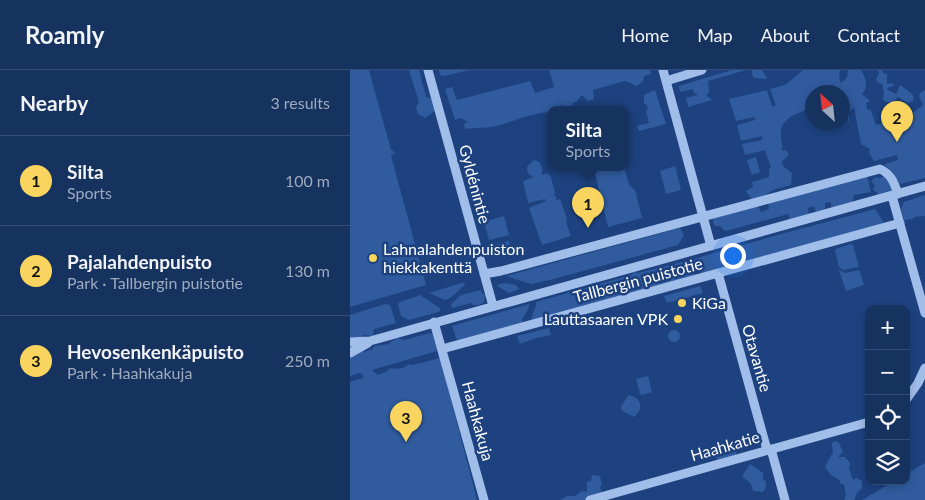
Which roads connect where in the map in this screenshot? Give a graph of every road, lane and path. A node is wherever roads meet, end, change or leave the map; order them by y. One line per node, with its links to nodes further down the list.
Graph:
1 (428, 70): 10 (street, Gyldénintie)
2 (663, 70): 4 (street)
3 (702, 70): 4 (street)
4 (666, 81): 7 (street)
5 (925, 186): 6 (street, Tallbergin puistotie)
6 (895, 195): 7 (street); 8 (street); 9 (street, Tallbergin puistotie)
7 (704, 216): 9 (street); 10 (street)
8 (900, 223): 11 (street, Tallbergin puistotie); 13 (street)
9 (712, 246): 12 (street, Tallbergin puistotie)
10 (484, 274): 12 (street, Gyldénintie)
11 (718, 274): 17 (street, Tallbergin puistotie); 22 (street, Otavantie)
12 (493, 306): 14 (street, Tallbergin puistotie)
13 (925, 314)
14 (434, 322): 15 (street, Tallbergin puistotie); 17 (street)
15 (370, 341): 16 (street, Tallbergin puistotie); 18 (street, Tallbergin puistotie)
16 (350, 342)
17 (442, 349): 23 (street, Haahkakuja)
18 (350, 353)
19 (925, 368): 20 (street)
20 (910, 395)
21 (865, 423): 22 (street, Haahkatie)
22 (769, 450): 24 (street, Haahkatie); 25 (street, Otavantie)
23 (484, 500)
24 (590, 500)
25 (785, 500)

